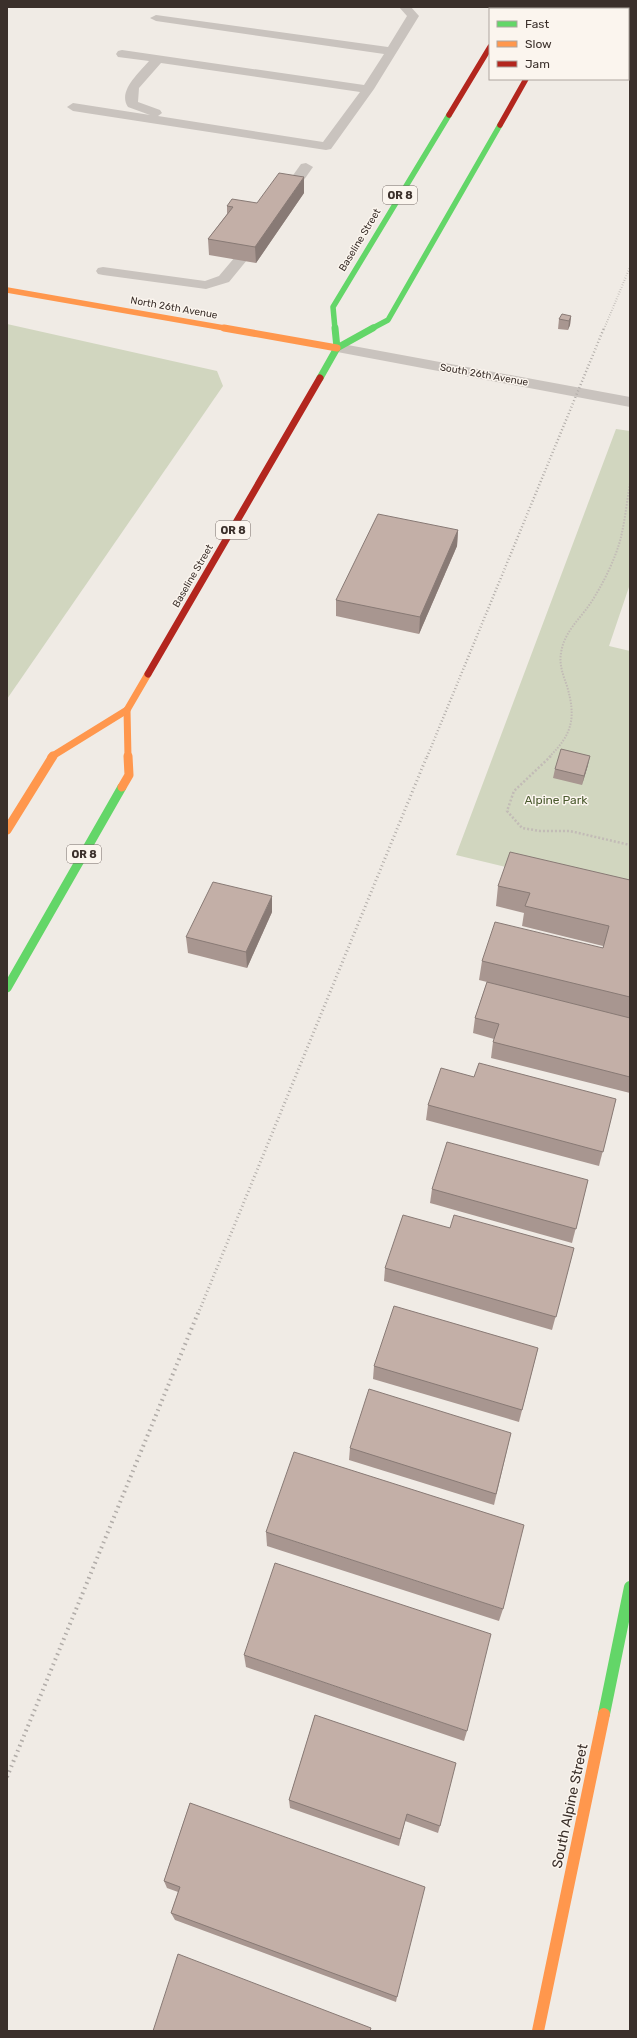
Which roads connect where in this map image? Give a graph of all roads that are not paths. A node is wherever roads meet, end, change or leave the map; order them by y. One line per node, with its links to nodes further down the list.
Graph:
1 (405, 7): 4 (street)
2 (156, 18): 4 (street)
3 (489, 49): 16 (main road, Baseline Street / OR 8)
4 (390, 51): 8 (street)
5 (122, 54): 6 (street)
6 (158, 59): 8 (street); 10 (street)
7 (525, 80): 16 (main road)
8 (368, 88): 10 (street)
9 (73, 107): 10 (street)
10 (311, 143)
11 (306, 167): 12 (street)
12 (289, 191)
13 (240, 260): 14 (street)
14 (104, 271)
15 (7, 290): 16 (main road, North 26th Avenue)
16 (337, 348): 17 (street, South 26th Avenue); 18 (main road, Baseline Street / OR 8)
17 (630, 402)
18 (128, 710): 19 (main road, Baseline Street / OR 8); 20 (main road, OR 8)
19 (7, 830)
20 (7, 988)
21 (630, 1586): 22 (main road, South Alpine Street)
22 (538, 2031)

